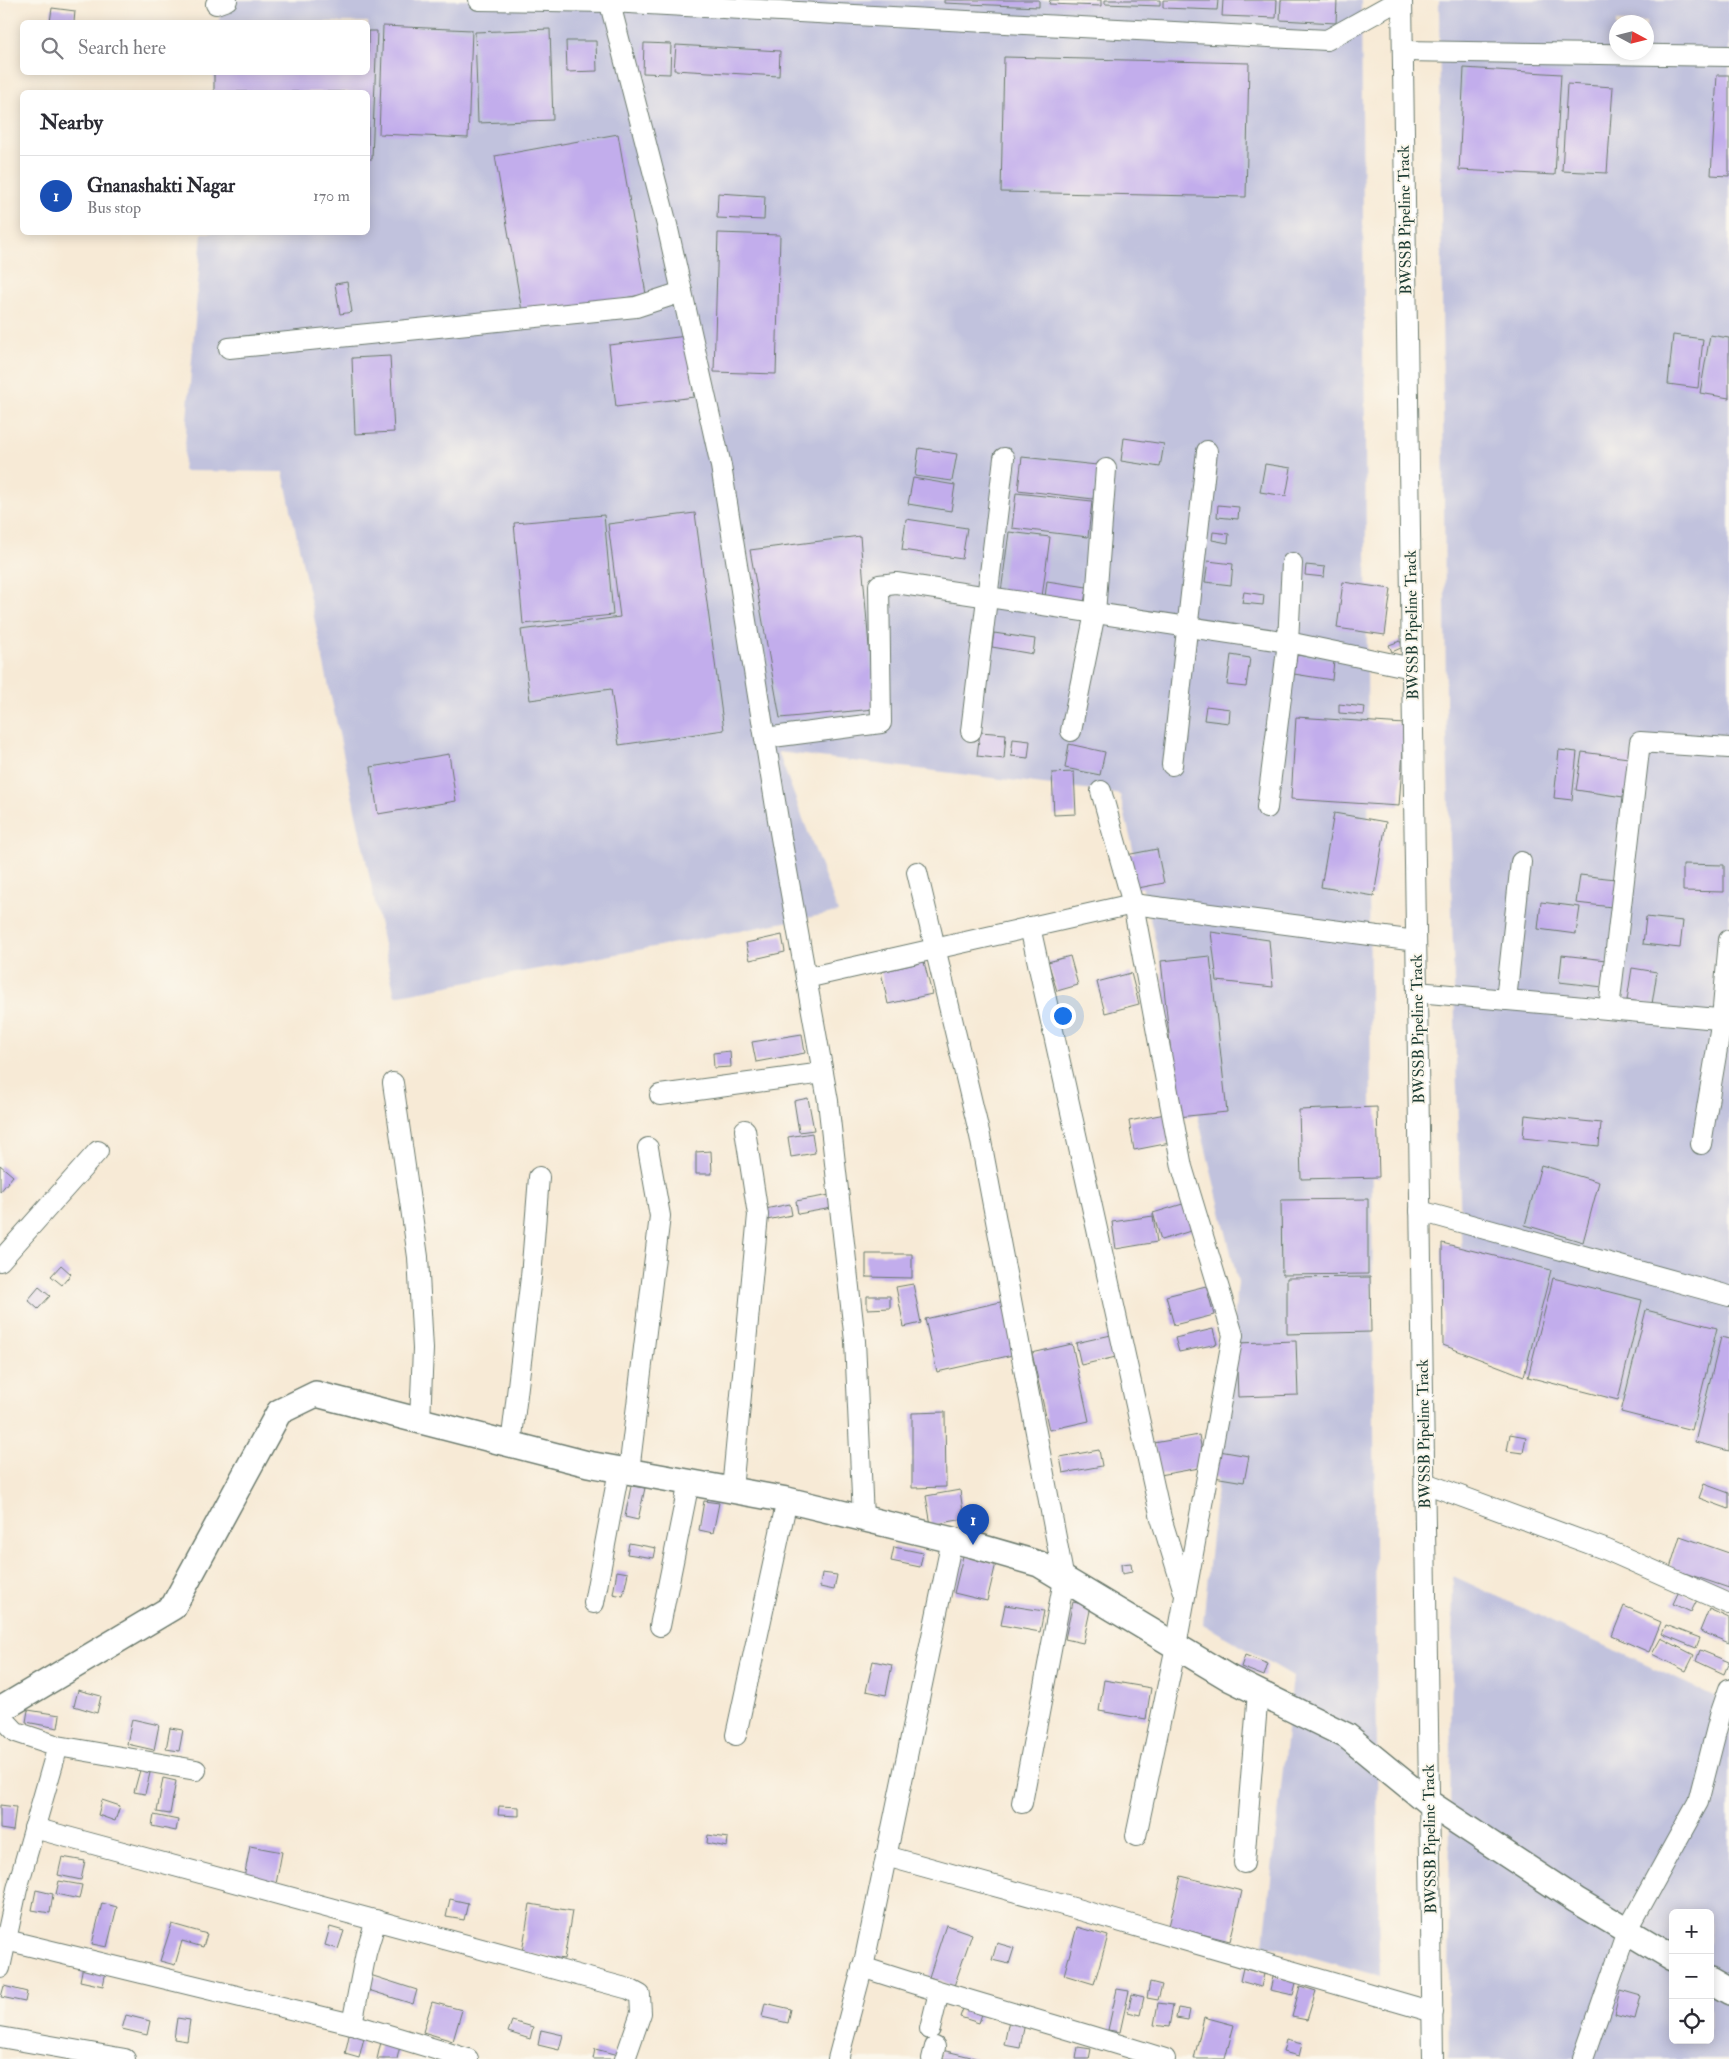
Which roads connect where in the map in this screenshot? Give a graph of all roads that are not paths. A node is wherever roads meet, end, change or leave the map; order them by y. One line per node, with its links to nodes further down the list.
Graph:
1 (479, 0): 3 (street)
2 (1400, 0): 3 (street); 4 (street, BWSSB Pipeline Track)
3 (610, 1): 6 (street)
4 (1403, 51): 5 (street); 16 (street, BWSSB Pipeline Track)
5 (1729, 56)
6 (682, 292): 7 (street); 19 (street)
7 (229, 348)
8 (1207, 451): 14 (street)
9 (1004, 458): 12 (street)
10 (1106, 469): 13 (street)
11 (1292, 563): 15 (street)
12 (986, 596): 13 (street); 17 (street); 19 (street)
13 (1095, 613): 14 (street); 18 (street)
14 (1187, 626): 15 (street); 21 (street)
15 (1288, 642): 16 (street); 23 (street)
16 (1412, 668): 29 (street, BWSSB Pipeline Track)
17 (971, 731)
18 (1071, 731)
19 (764, 738): 31 (street)
20 (1729, 748): 34 (street)
21 (1172, 765)
22 (1101, 791): 26 (street)
23 (1267, 808)
24 (1521, 862): 33 (street)
25 (916, 872): 30 (street)
26 (1133, 904): 27 (street); 29 (street); 57 (street)
27 (1030, 927): 30 (street); 57 (street)
28 (1729, 940): 35 (street)
29 (1416, 941): 32 (street, BWSSB Pipeline Track)
30 (935, 949): 31 (street); 56 (street)
31 (806, 978): 36 (street)
32 (1417, 992): 33 (street); 44 (street, BWSSB Pipeline Track)
33 (1506, 1000): 34 (street)
34 (1610, 1009): 35 (street)
35 (1726, 1020): 40 (street)
36 (822, 1073): 38 (street); 54 (street)
37 (393, 1083): 47 (street)
38 (660, 1095)
39 (746, 1130): 52 (street)
40 (1700, 1144)
41 (648, 1148): 49 (street)
42 (98, 1151): 45 (street)
43 (539, 1177): 48 (street)
44 (1420, 1211): 46 (street); 51 (street, BWSSB Pipeline Track)
45 (0, 1261)
46 (1729, 1296)
47 (420, 1421): 48 (street); 64 (street)
48 (511, 1444): 49 (street)
49 (624, 1471): 50 (street); 58 (street)
50 (689, 1482): 52 (street); 60 (street)
51 (1425, 1484): 59 (street); 70 (street, BWSSB Pipeline Track)
52 (732, 1490): 53 (street)
53 (787, 1500): 54 (street); 66 (street)
54 (863, 1518): 55 (street)
55 (952, 1540): 56 (street); 73 (street)
56 (1064, 1580): 61 (street); 69 (street)
57 (1185, 1595): 61 (street)
58 (594, 1603)
59 (1729, 1604)
60 (660, 1626)
61 (1176, 1646): 63 (street); 72 (street)
62 (1729, 1689): 76 (street)
63 (1258, 1692): 70 (street); 74 (street)
64 (0, 1710)
65 (0, 1715): 67 (street)
66 (736, 1735)
67 (58, 1746): 68 (street); 71 (street)
68 (196, 1770)
69 (1022, 1803)
70 (1429, 1803): 76 (street); 84 (street, BWSSB Pipeline Track)
71 (34, 1828): 75 (street); 77 (street)
72 (1136, 1836)
73 (886, 1856): 79 (street); 84 (street)
74 (1244, 1863)
75 (376, 1920): 85 (street); 90 (street)
76 (1627, 1931): 78 (street); 94 (street)
77 (6, 1940): 80 (street); 85 (street)
78 (1669, 1956)
79 (862, 1967): 82 (street); 91 (street)
80 (0, 1968)
81 (1714, 1983): 83 (street)
82 (939, 1992): 87 (street); 92 (street)
83 (1729, 1992)
84 (1433, 2012): 93 (street, BWSSB Pipeline Track)
85 (352, 2024): 89 (street)
86 (0, 2037): 88 (street)
87 (932, 2045)
88 (126, 2059)
89 (468, 2059)
90 (625, 2059)
91 (838, 2059)
92 (1165, 2059)
93 (1433, 2059)
94 (1583, 2059)

